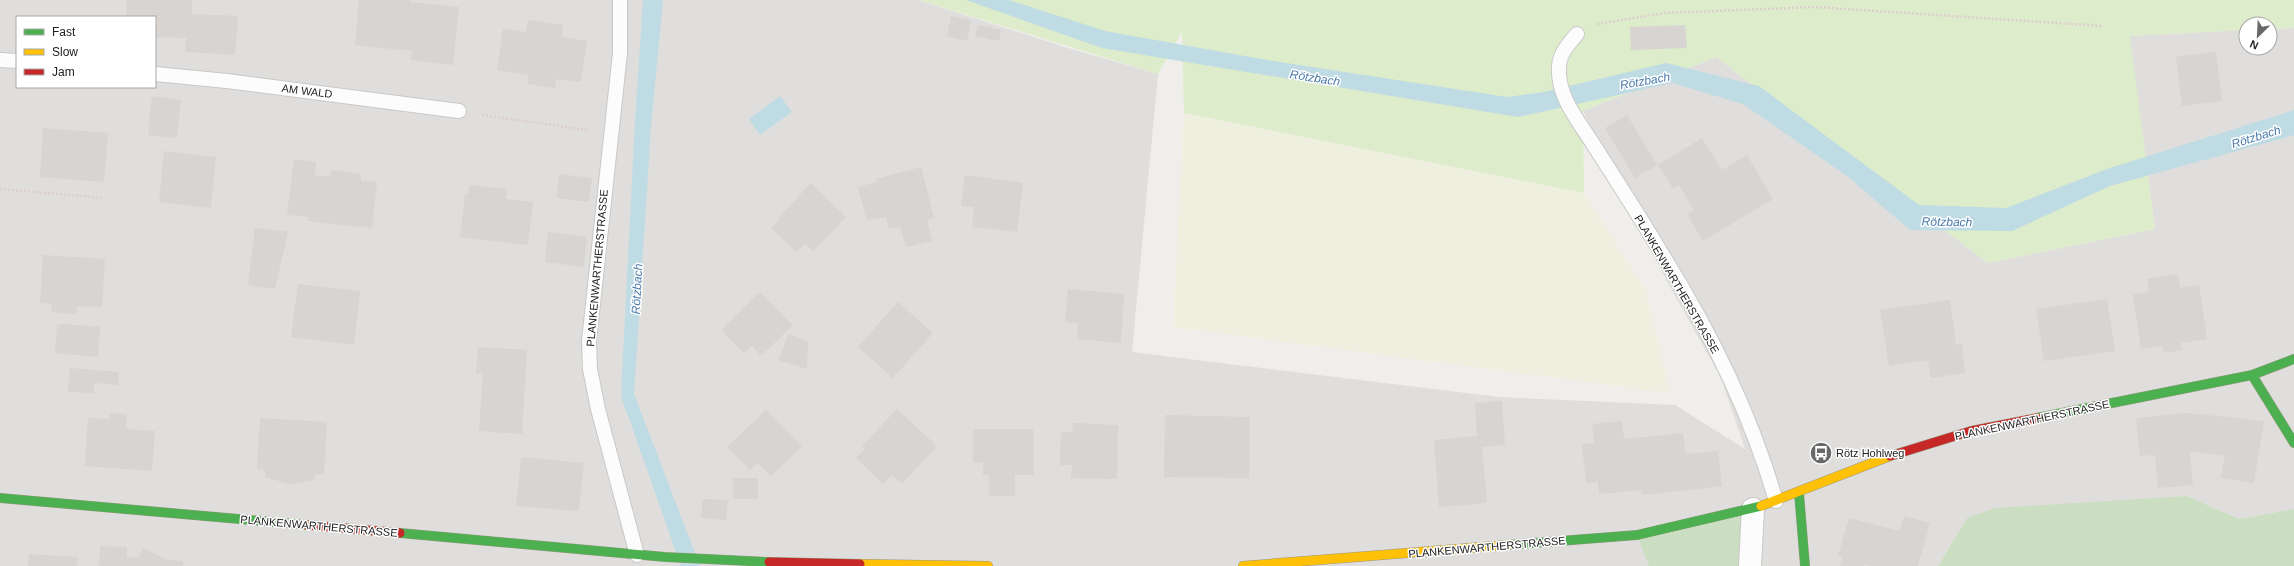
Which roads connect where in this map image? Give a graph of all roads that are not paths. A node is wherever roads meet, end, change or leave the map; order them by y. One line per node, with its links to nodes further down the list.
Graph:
1 (620, 0): 14 (lane, PLANKENWARTHERSTRASSE)
2 (1577, 34): 12 (lane, PLANKENWARTHERSTRASSE)
3 (0, 60): 4 (lane)
4 (16, 61)
5 (156, 74): 6 (lane, AM WALD)
6 (459, 111)
7 (2294, 359): 8 (main road, PLANKENWARTHERSTRASSE)
8 (2252, 375): 9 (main road); 10 (main road, PLANKENWARTHERSTRASSE)
9 (2294, 443)
10 (1799, 493): 12 (main road, PLANKENWARTHERSTRASSE); 19 (main road)
11 (0, 498): 14 (main road, PLANKENWARTHERSTRASSE)
12 (1776, 501): 13 (main road, PLANKENWARTHERSTRASSE)
13 (1752, 509): 15 (main road, PLANKENWARTHERSTRASSE); 18 (street)
14 (640, 561): 16 (main road, PLANKENWARTHERSTRASSE)
15 (1315, 563): 17 (main road, PLANKENWARTHERSTRASSE)
16 (988, 566)
17 (1243, 566)
18 (1750, 566)
19 (1805, 566)

